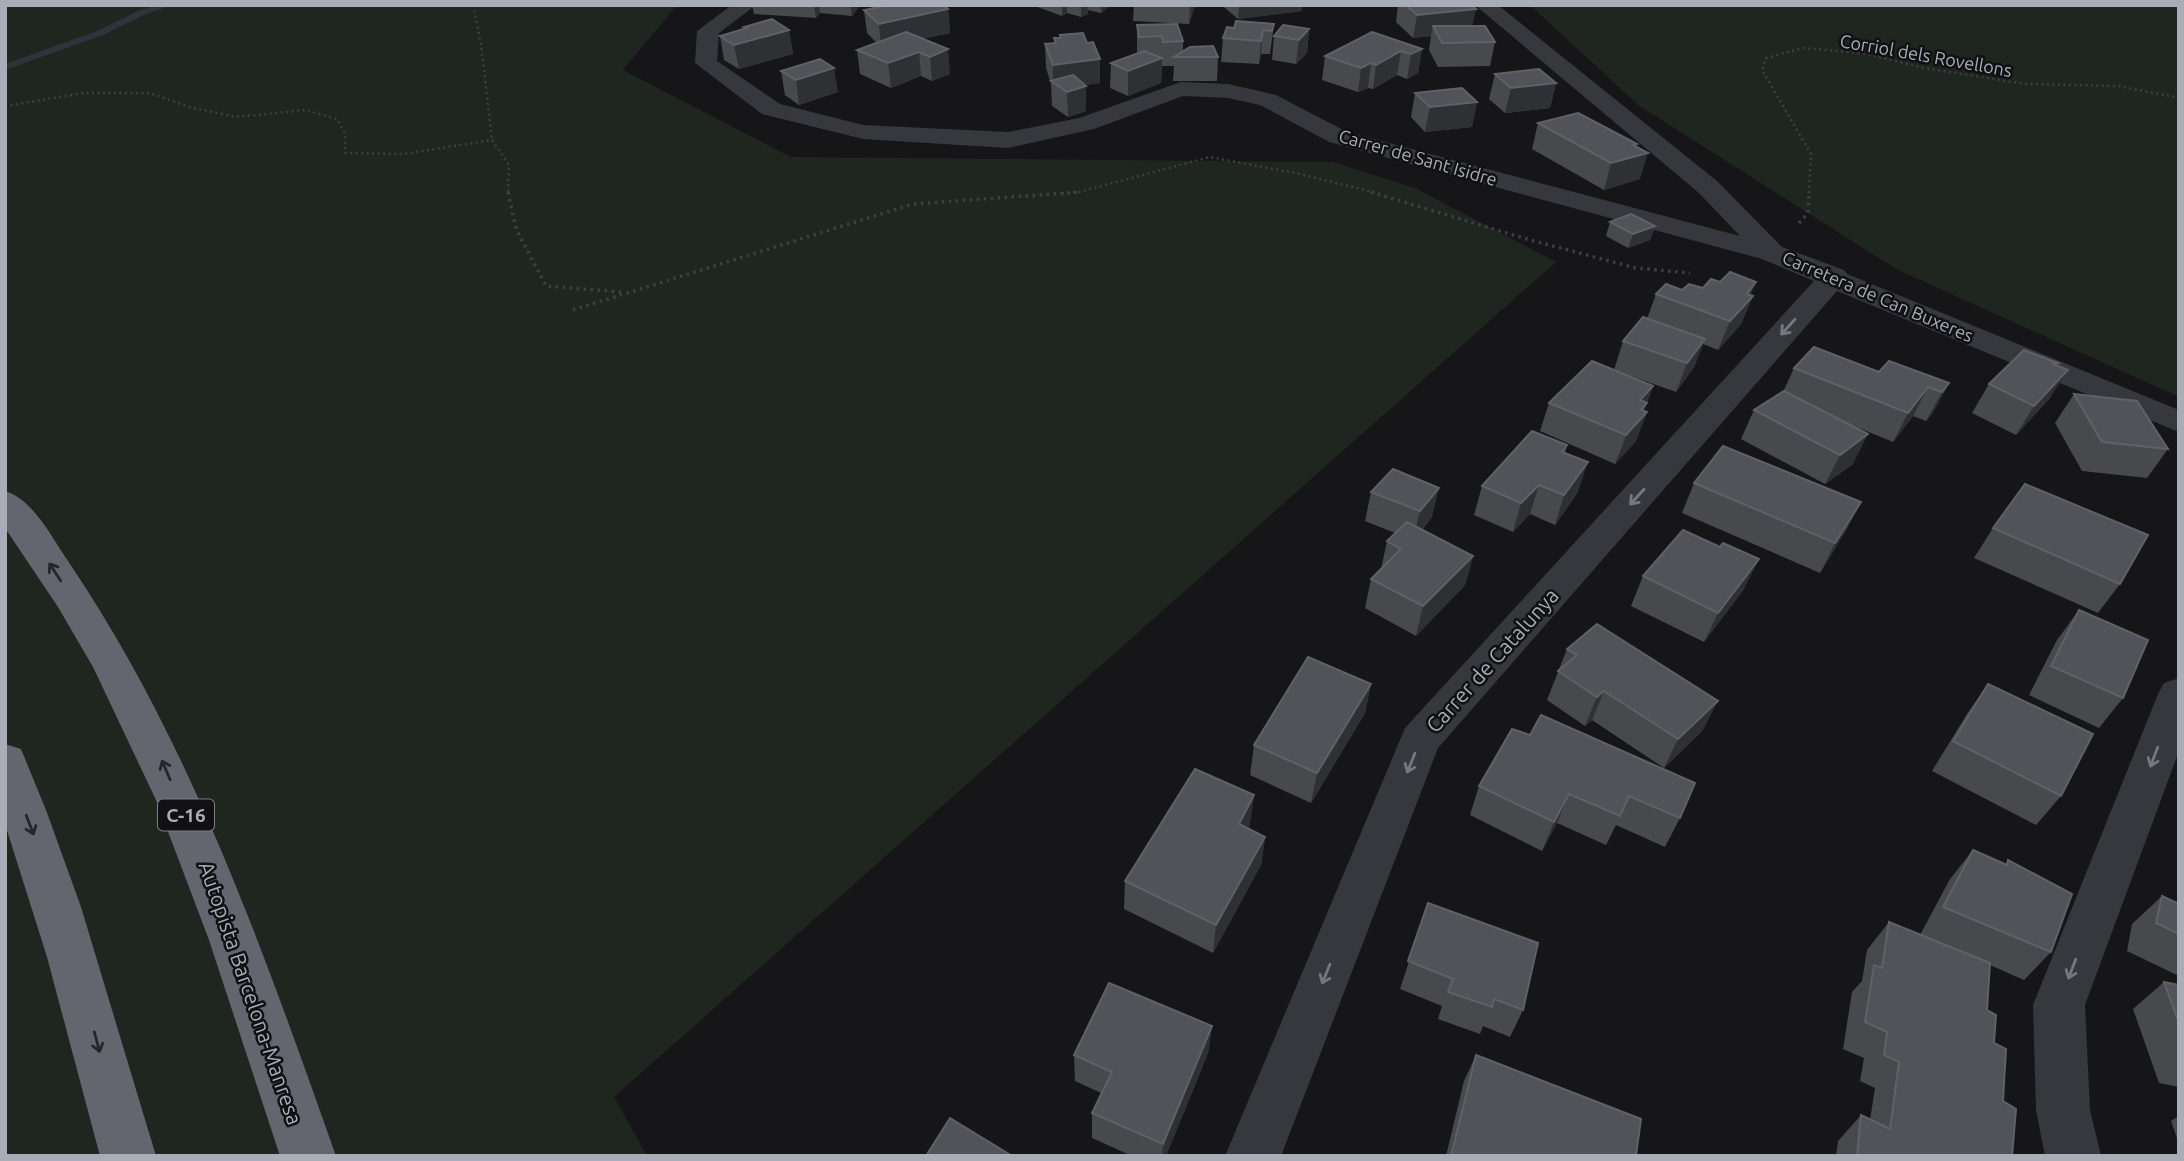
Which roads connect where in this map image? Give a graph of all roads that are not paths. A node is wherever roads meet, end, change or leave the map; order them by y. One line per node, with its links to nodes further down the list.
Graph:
1 (746, 5): 3 (street, Carrer de Sant Isidre)
2 (1485, 5): 3 (street, Carretera de Can Buxeres)
3 (1772, 253): 4 (street, Carretera de Can Buxeres)
4 (1834, 276): 5 (street, Carretera de Can Buxeres); 11 (street, Carrer de Catalunya, one-way to 11)
5 (2179, 422)
6 (5, 503): 10 (highway, Autopista Barcelona-Manresa / C-16, one-way to 6)
7 (2179, 694): 12 (street, one-way to 12)
8 (5, 761): 9 (highway, one-way to 9)
9 (128, 1156)
10 (309, 1156)
11 (1253, 1156)
12 (2073, 1156)

